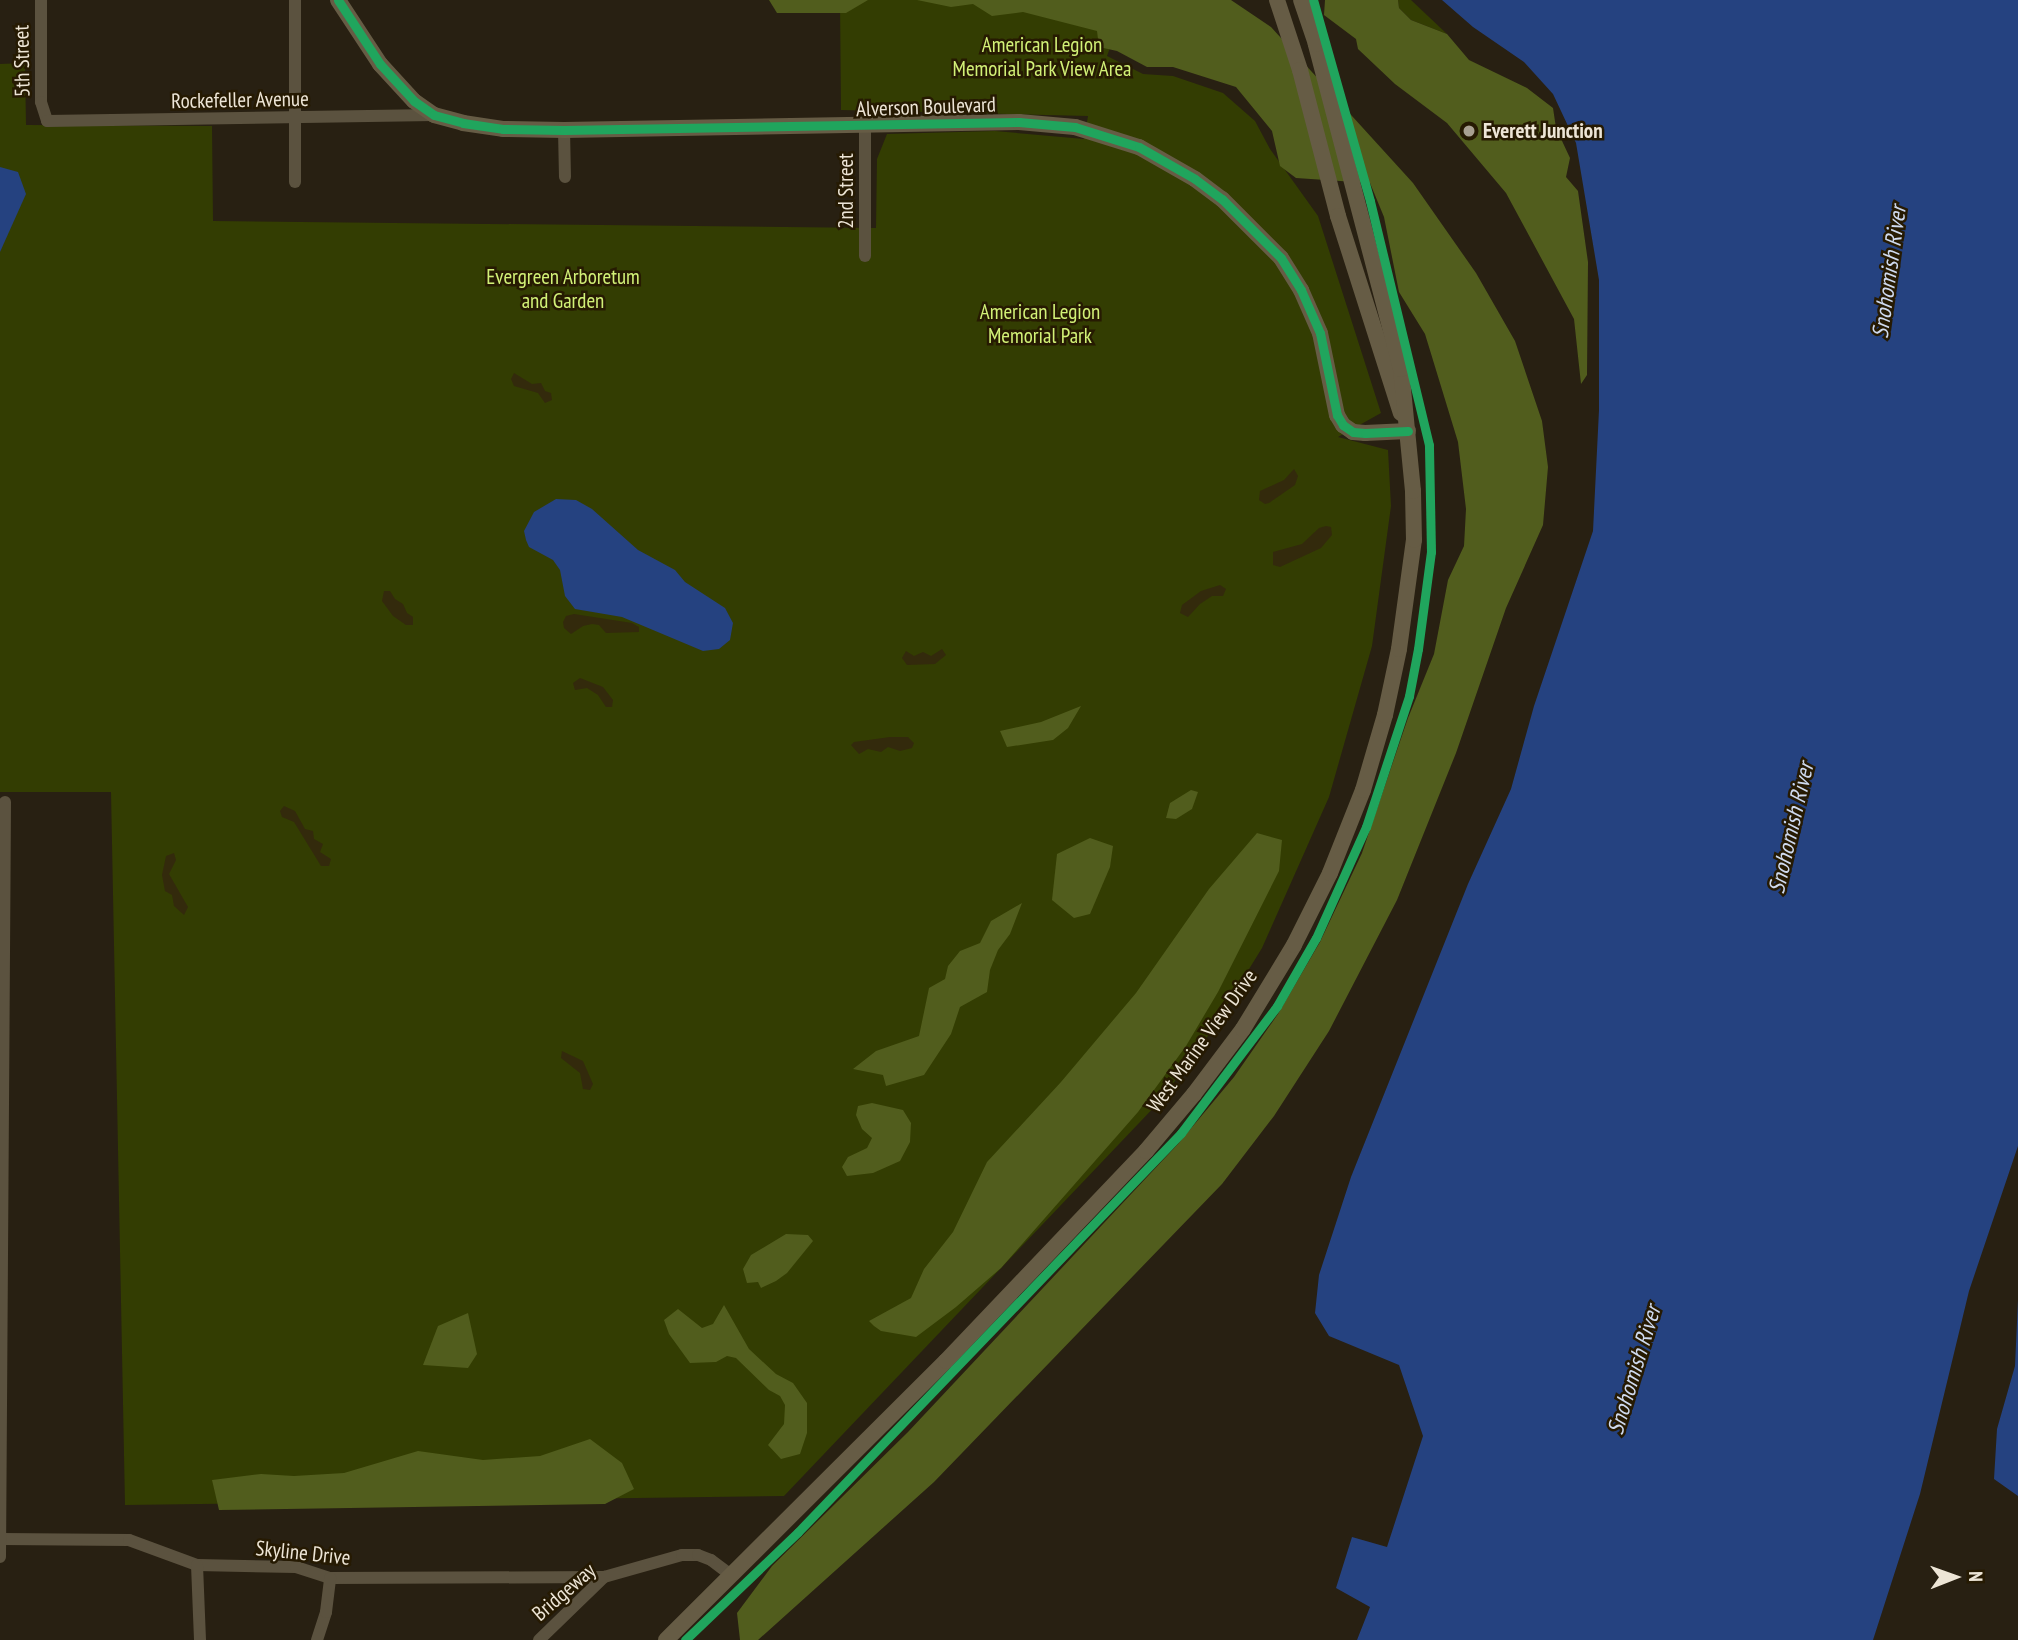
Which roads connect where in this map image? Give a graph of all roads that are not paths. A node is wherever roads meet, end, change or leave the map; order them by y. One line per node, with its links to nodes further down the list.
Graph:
1 (41, 0): 8 (street, 5th Street)
2 (295, 0): 7 (street)
3 (338, 0): 6 (main road, Alverson Boulevard)
4 (1277, 0): 14 (main road, West Marine View Drive)
5 (1301, 0): 14 (main road, West Marine View Drive)
6 (434, 115): 7 (street, Rockefeller Avenue); 10 (main road, Alverson Boulevard)
7 (295, 119): 8 (street, Rockefeller Avenue); 12 (street)
8 (47, 121)
9 (865, 127): 10 (main road, Alverson Boulevard); 13 (street, 2nd Street); 14 (main road, Alverson Boulevard)
10 (564, 130): 11 (street)
11 (565, 177)
12 (295, 182)
13 (865, 256)
14 (1408, 431): 22 (main road, West Marine View Drive)
15 (5, 802): 16 (street)
16 (2, 904): 17 (street)
17 (1, 1166): 18 (street)
18 (0, 1429): 19 (street)
19 (2, 1539): 20 (street); 21 (street, Skyline Drive)
20 (0, 1558)
21 (197, 1565): 24 (street, Skyline Drive); 25 (street)
22 (732, 1576): 23 (street, Bridgeway); 28 (main road, West Marine View Drive)
23 (604, 1577): 24 (street, Skyline Drive); 27 (street, Bridgeway)
24 (330, 1578): 26 (street)
25 (200, 1640)
26 (317, 1640)
27 (539, 1640)
28 (666, 1640)

